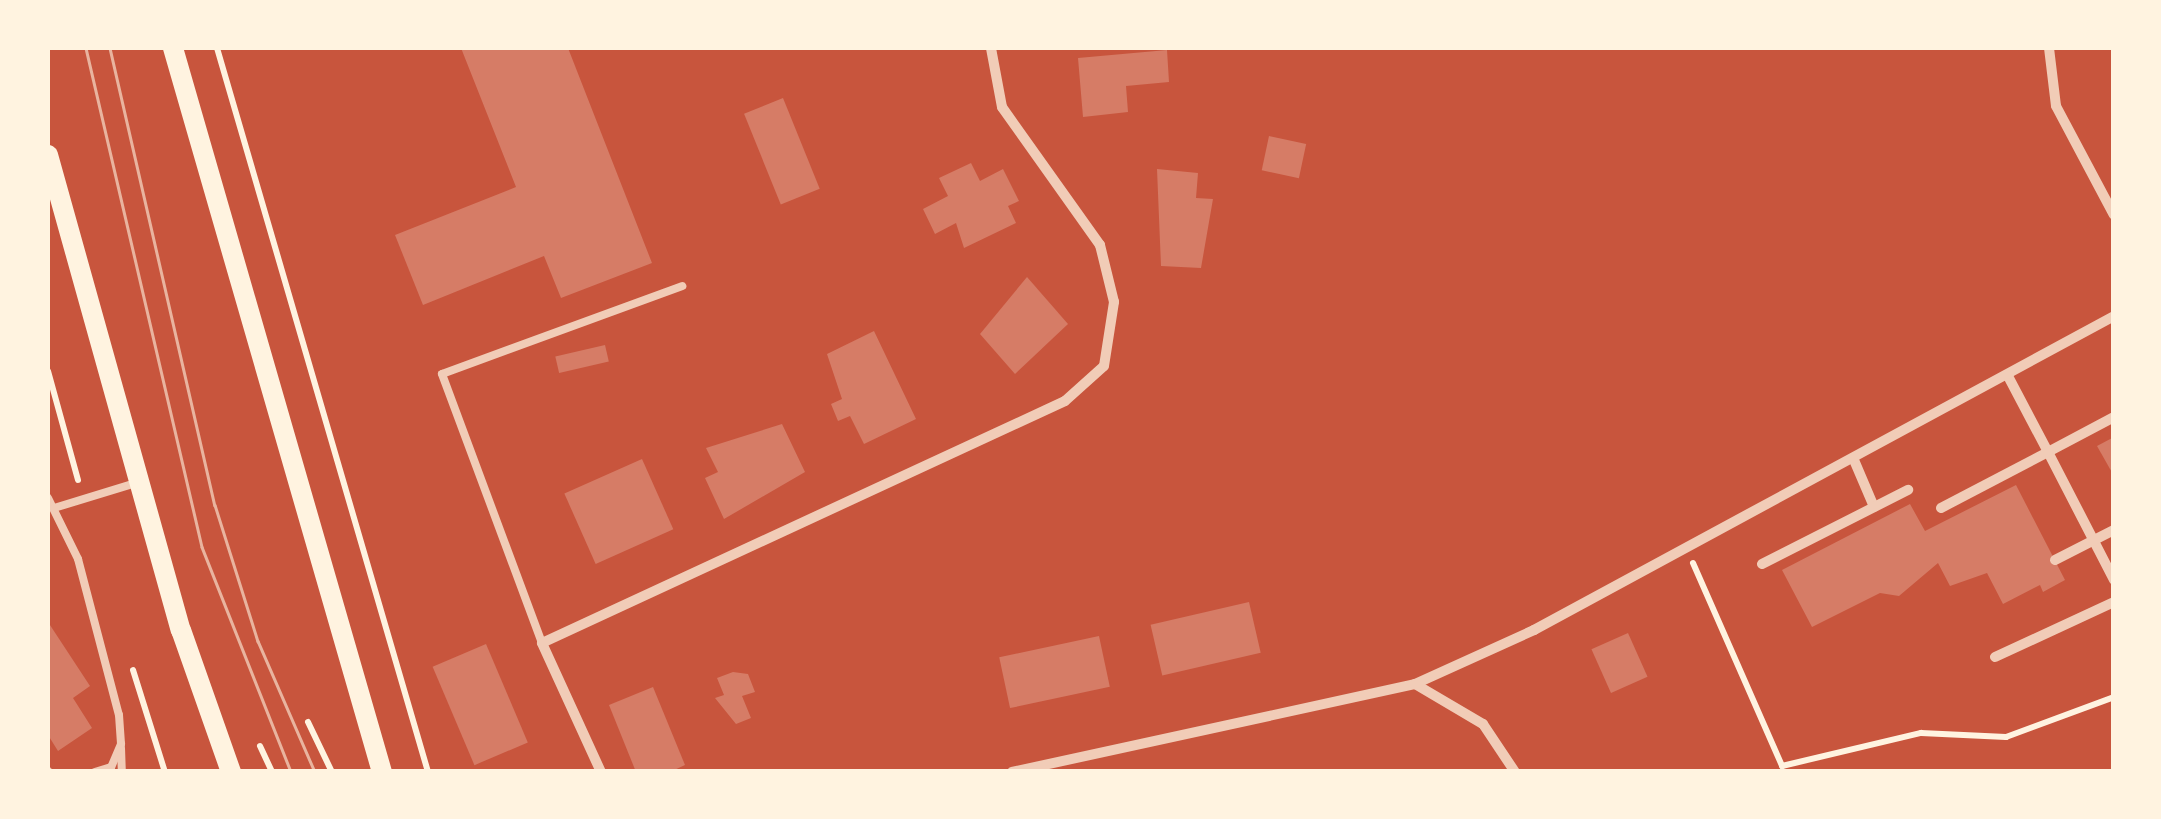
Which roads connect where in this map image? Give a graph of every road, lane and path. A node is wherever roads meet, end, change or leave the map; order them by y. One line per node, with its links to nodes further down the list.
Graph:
1 (173, 48): 38 (main road)
2 (216, 48): 39 (path)
3 (991, 48): 26 (street)
4 (2049, 48): 6 (street)
5 (48, 154): 13 (main road)
6 (2114, 214)
7 (682, 286): 26 (lane)
8 (2114, 316): 9 (street)
9 (2008, 376): 11 (street); 12 (street)
10 (2114, 417): 11 (street)
11 (2048, 452): 18 (street); 20 (street)
12 (1854, 460): 16 (street); 21 (street)
13 (139, 482): 17 (lane); 35 (main road)
14 (1908, 490): 16 (street)
15 (48, 498): 17 (lane)
16 (1874, 507): 23 (street)
17 (54, 508): 31 (lane)
18 (1941, 508)
19 (2114, 530): 20 (street)
20 (2094, 541): 22 (street); 24 (street)
21 (1685, 545): 28 (street); 29 (path)
22 (2055, 560)
23 (1762, 564)
24 (2114, 580)
25 (2114, 602): 27 (street)
26 (542, 643): 40 (street)
27 (1996, 657)
28 (1416, 684): 41 (street); 42 (street)
29 (2114, 697)
30 (308, 722): 37 (path)
31 (121, 744): 33 (lane); 34 (lane)
32 (260, 746): 36 (path)
33 (96, 772)
34 (122, 772)
35 (230, 772)
36 (272, 772)
37 (332, 772)
38 (382, 772)
39 (428, 772)
40 (601, 772)
41 (1012, 772)
42 (1515, 772)

